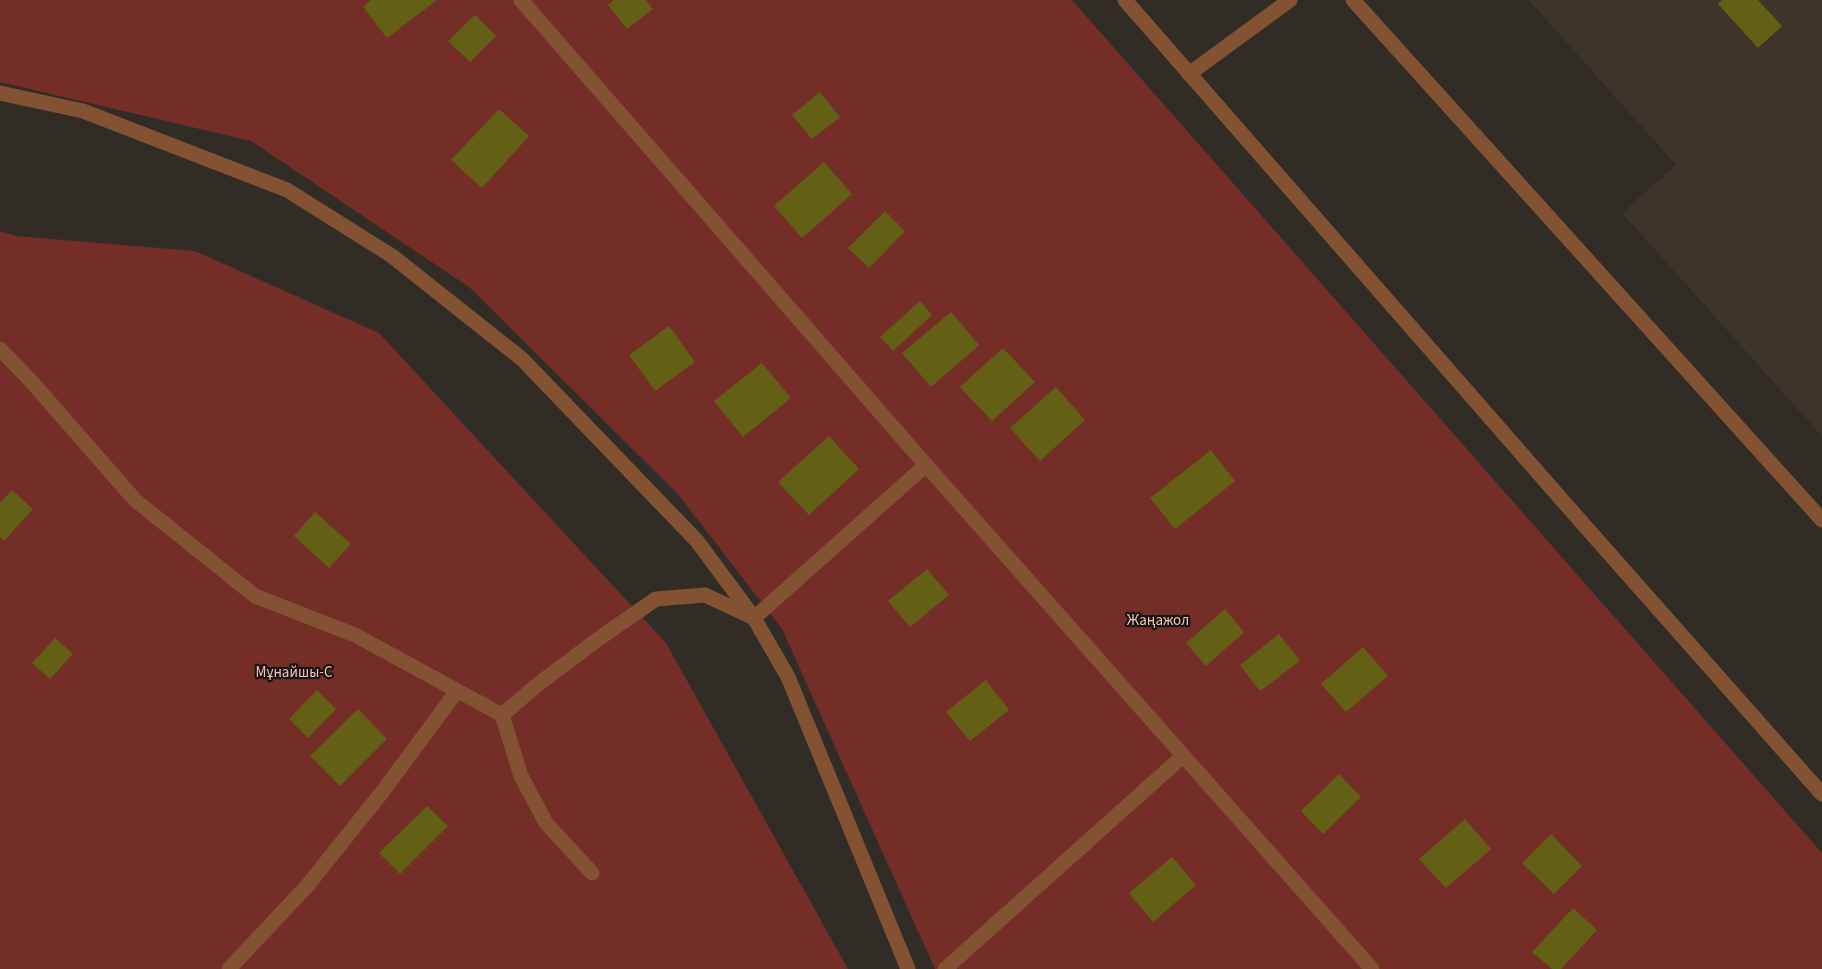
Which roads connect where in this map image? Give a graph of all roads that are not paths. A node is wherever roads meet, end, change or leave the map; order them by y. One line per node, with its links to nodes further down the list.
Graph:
1 (520, 0): 8 (street)
2 (1125, 0): 5 (street)
3 (1290, 0): 5 (street)
4 (1353, 0): 9 (street)
5 (1189, 74): 14 (street)
6 (0, 93): 10 (street)
7 (0, 348): 11 (street)
8 (926, 464): 10 (street); 13 (street)
9 (1822, 520)
10 (754, 618): 12 (street); 17 (street)
11 (457, 691): 12 (street); 16 (street)
12 (502, 715): 15 (street)
13 (1183, 756): 18 (street); 19 (street)
14 (1822, 794)
15 (592, 873)
16 (229, 969)
17 (908, 969)
18 (945, 969)
19 (1372, 969)

